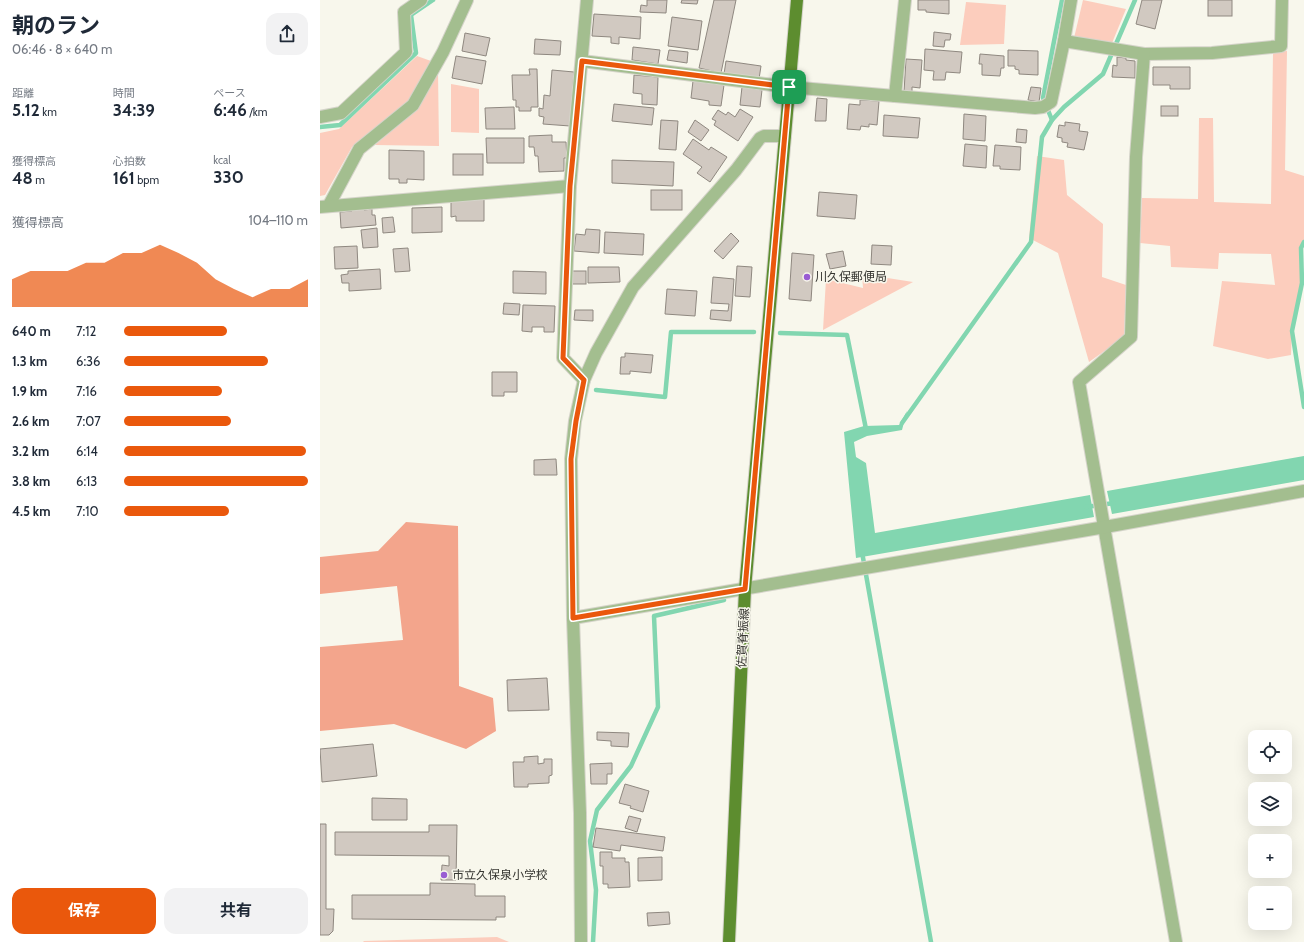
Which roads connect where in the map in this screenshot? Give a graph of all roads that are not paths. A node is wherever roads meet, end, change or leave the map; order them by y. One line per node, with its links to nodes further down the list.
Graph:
1 (421, 0): 13 (street)
2 (468, 0): 16 (street)
3 (587, 0): 10 (street)
4 (797, 0): 11 (main road, 佐賀脊振線)
5 (905, 0): 12 (street)
6 (1071, 0): 8 (street)
7 (1282, 0): 9 (street)
8 (1064, 41): 9 (street); 12 (street)
9 (1144, 54): 19 (street)
10 (582, 61): 11 (street); 15 (street)
11 (789, 87): 12 (street); 14 (main road, 佐賀脊振線)
12 (895, 96)
13 (320, 117)
14 (784, 136): 17 (street); 20 (main road, 佐賀脊振線)
15 (570, 186): 16 (street); 17 (street)
16 (325, 206)
17 (584, 380): 21 (street)
18 (1304, 491): 19 (street)
19 (1105, 527): 20 (street); 24 (street)
20 (745, 589): 21 (street); 23 (main road, 佐賀脊振線)
21 (573, 618): 22 (street)
22 (581, 942)
23 (729, 942)
24 (1176, 942)

